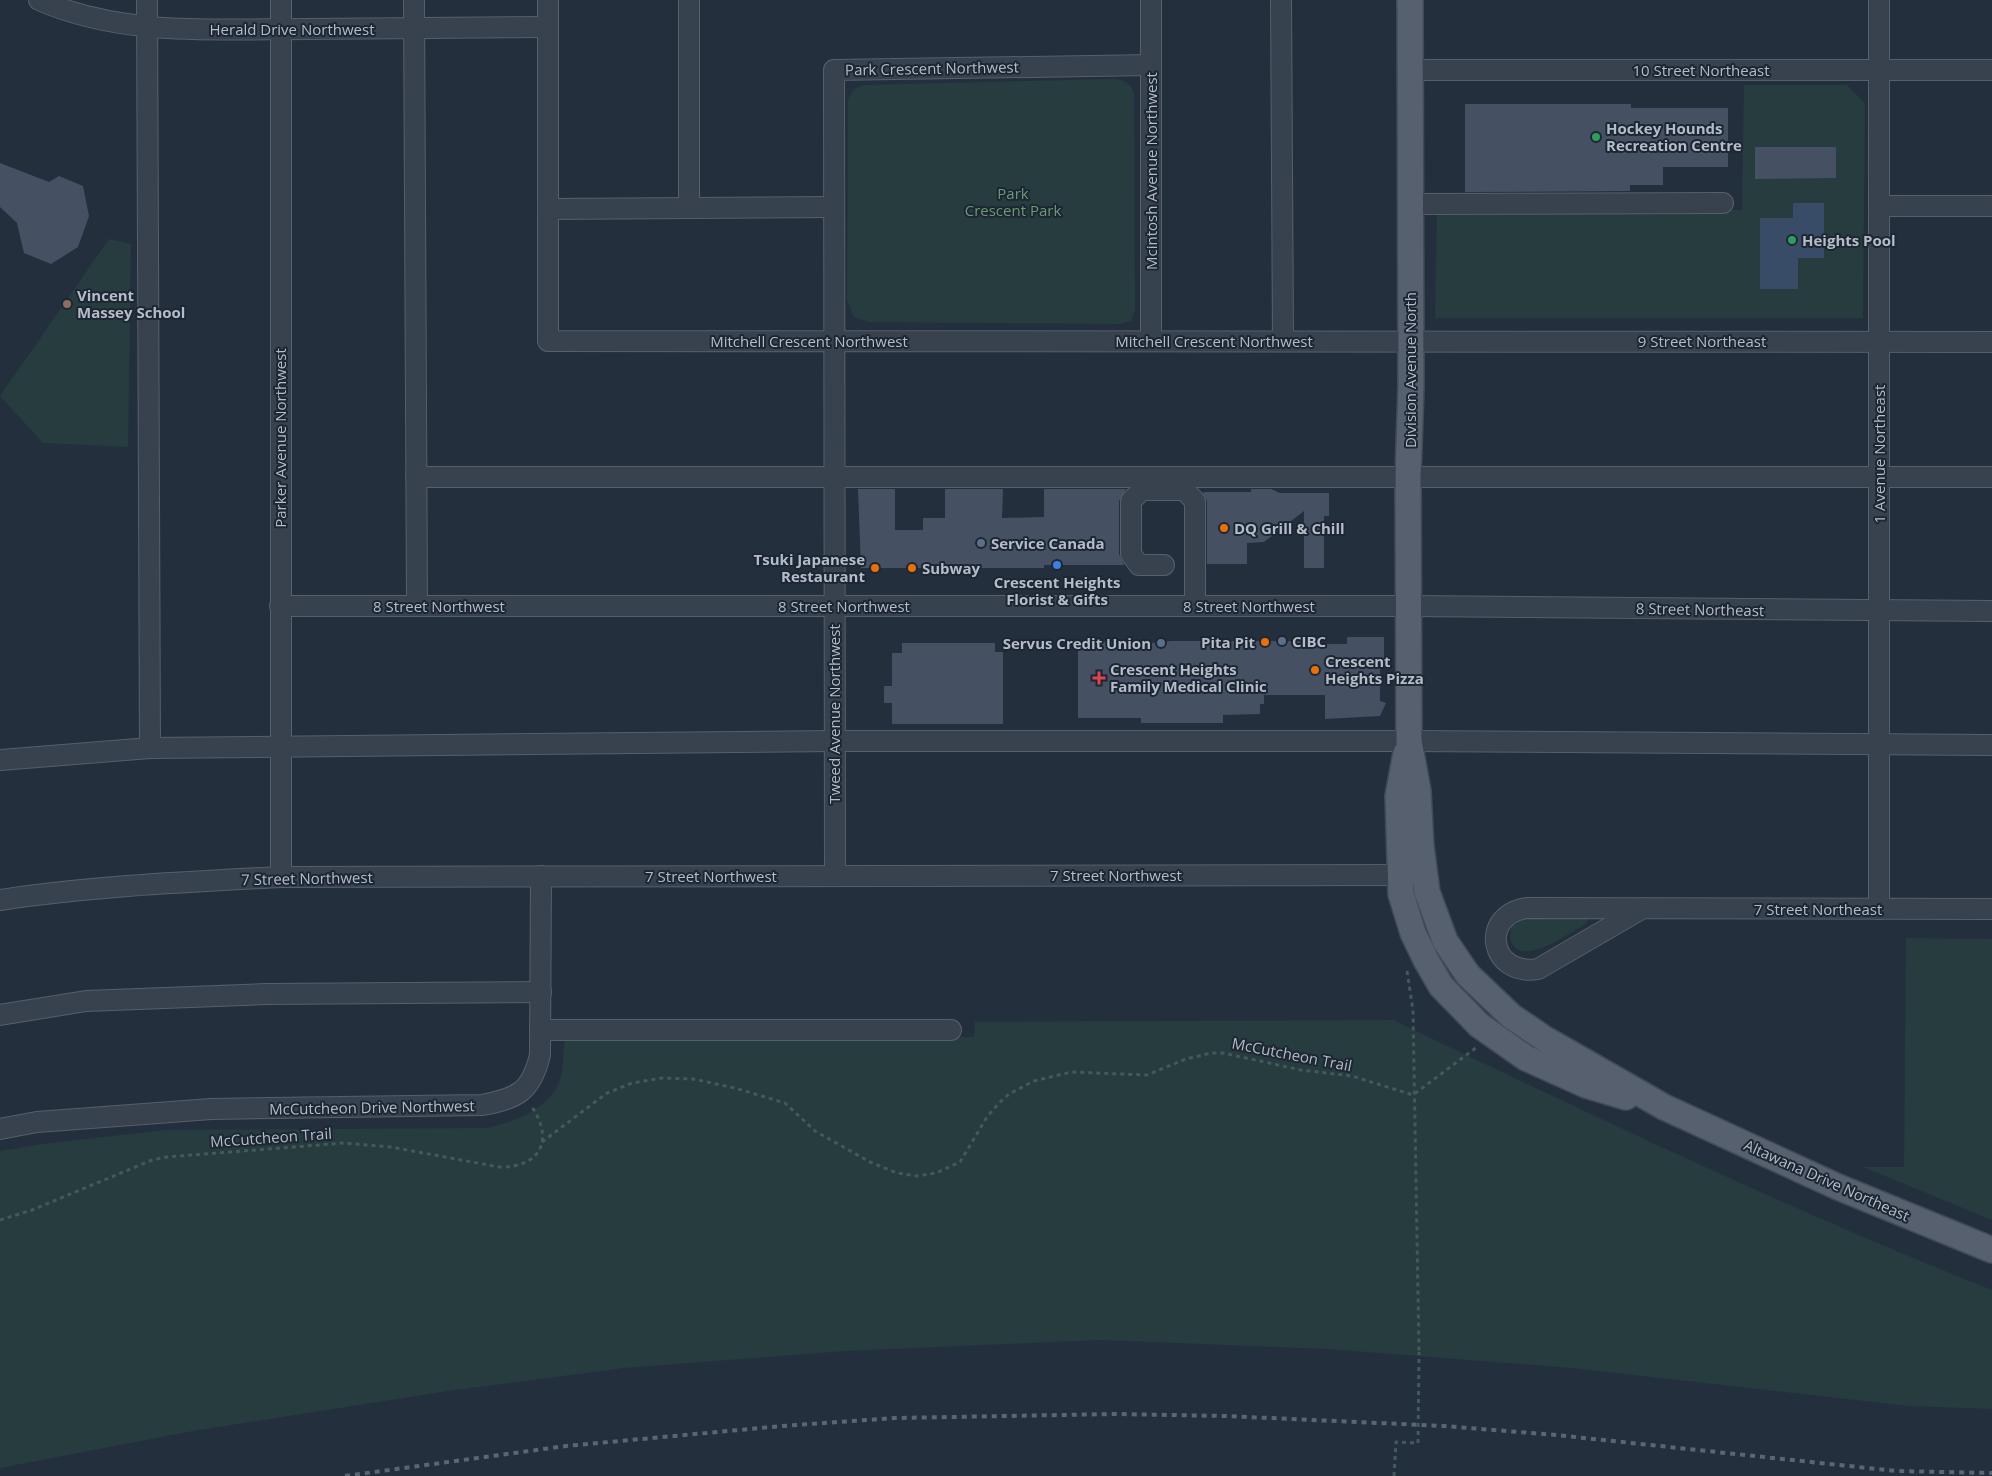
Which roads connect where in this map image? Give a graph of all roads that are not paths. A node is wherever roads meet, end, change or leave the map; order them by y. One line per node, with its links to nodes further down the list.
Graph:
1 (39, 0): 11 (street, Herald Drive Northwest)
2 (147, 0): 11 (street)
3 (281, 0): 14 (street, Parker Avenue Northwest)
4 (414, 0): 13 (street)
5 (548, 0): 12 (street, Mitchell Crescent Northwest)
6 (689, 0): 23 (street)
7 (1151, 0): 15 (street, Mcintosh Avenue Northwest)
8 (1280, 0): 28 (street)
9 (1410, 0): 16 (main road, Division Avenue North)
10 (1879, 0): 17 (street, 1 Avenue Northeast)
11 (147, 26): 14 (street, Herald Drive Northwest); 50 (street)
12 (548, 27): 13 (street, Herald Drive Northwest); 25 (street, Mitchell Crescent Northwest)
13 (414, 28): 14 (street, Herald Drive Northwest); 33 (street)
14 (281, 29): 38 (street, Parker Avenue Northwest)
15 (1151, 65): 24 (street, Park Crescent Northwest); 27 (street, Mcintosh Avenue Northwest)
16 (1410, 70): 17 (street, 10 Street Northeast); 20 (main road, Division Avenue North)
17 (1879, 70): 18 (street, 10 Street Northeast); 21 (street, 1 Avenue Northeast)
18 (1992, 70)
19 (1723, 203): 20 (street)
20 (1410, 204): 29 (main road, Division Avenue North)
21 (1879, 206): 22 (street); 30 (street, 1 Avenue Northeast)
22 (1992, 206)
23 (689, 207): 24 (street); 25 (street)
24 (833, 207): 26 (street, Park Crescent Northwest)
25 (548, 209): 26 (street, Mitchell Crescent Northwest)
26 (833, 341): 27 (street, Mitchell Crescent Northwest); 34 (street, Tweed Avenue Northwest)
27 (1151, 341): 28 (street, Mitchell Crescent Northwest)
28 (1283, 341): 29 (street, Mitchell Crescent Northwest)
29 (1411, 341): 30 (street, 9 Street Northeast); 32 (main road, Division Avenue North)
30 (1879, 342): 31 (street, 9 Street Northeast); 35 (street, 1 Avenue Northeast)
31 (1992, 342)
32 (1408, 476): 34 (street); 35 (street); 42 (main road, Division Avenue North)
33 (416, 477): 34 (street); 39 (street)
34 (833, 477): 40 (street, Tweed Avenue Northwest)
35 (1879, 477): 36 (street); 43 (street, 1 Avenue Northeast)
36 (1992, 477)
37 (1164, 565): 41 (street)
38 (280, 606): 39 (street, 8 Street Northwest); 49 (street, Parker Avenue Northwest)
39 (417, 606): 40 (street, 8 Street Northwest)
40 (834, 606): 41 (street, 8 Street Northwest); 46 (street, Tweed Avenue Northwest)
41 (1195, 606): 42 (street, 8 Street Northwest)
42 (1408, 606): 43 (street, 8 Street Northeast); 45 (main road, Division Avenue North)
43 (1879, 611): 44 (street, 8 Street Northeast); 47 (street, 1 Avenue Northeast)
44 (1992, 611)
45 (1409, 740): 46 (street); 47 (street); 52 (main road, Division Avenue North); 53 (main road, Division Avenue North)
46 (835, 741): 49 (street); 55 (street, Tweed Avenue Northwest)
47 (1879, 745): 48 (street); 59 (street, 1 Avenue Northeast)
48 (1992, 745)
49 (281, 747): 50 (street); 56 (street, Parker Avenue Northwest)
50 (150, 748): 51 (street)
51 (0, 760)
52 (1400, 874): 53 (street, 7 Street Northwest); 55 (street, 7 Street Northwest); 62 (main road, Division Avenue North)
53 (1424, 875): 61 (main road, Division Avenue North)
54 (541, 876): 55 (street, 7 Street Northwest); 56 (street, 7 Street Northwest); 63 (street, McCutcheon Drive Northwest)
55 (835, 876)
56 (281, 877): 57 (street, 7 Street Northwest)
57 (0, 900)
58 (1643, 908): 58 (street, 7 Street Northeast); 59 (street, 7 Street Northeast)
59 (1879, 909): 60 (street, 7 Street Northeast)
60 (1992, 909)
61 (1438, 924): 67 (main road, Altawana Drive Northeast)
62 (1413, 933): 67 (main road, Altawana Drive Northeast)
63 (541, 992): 64 (street); 65 (street, McCutcheon Drive Northwest)
64 (0, 1015)
65 (540, 1030): 66 (street); 68 (street, McCutcheon Drive Northwest)
66 (951, 1030)
67 (1664, 1107): 69 (main road, Altawana Drive Northeast)
68 (0, 1129)
69 (1992, 1250)

